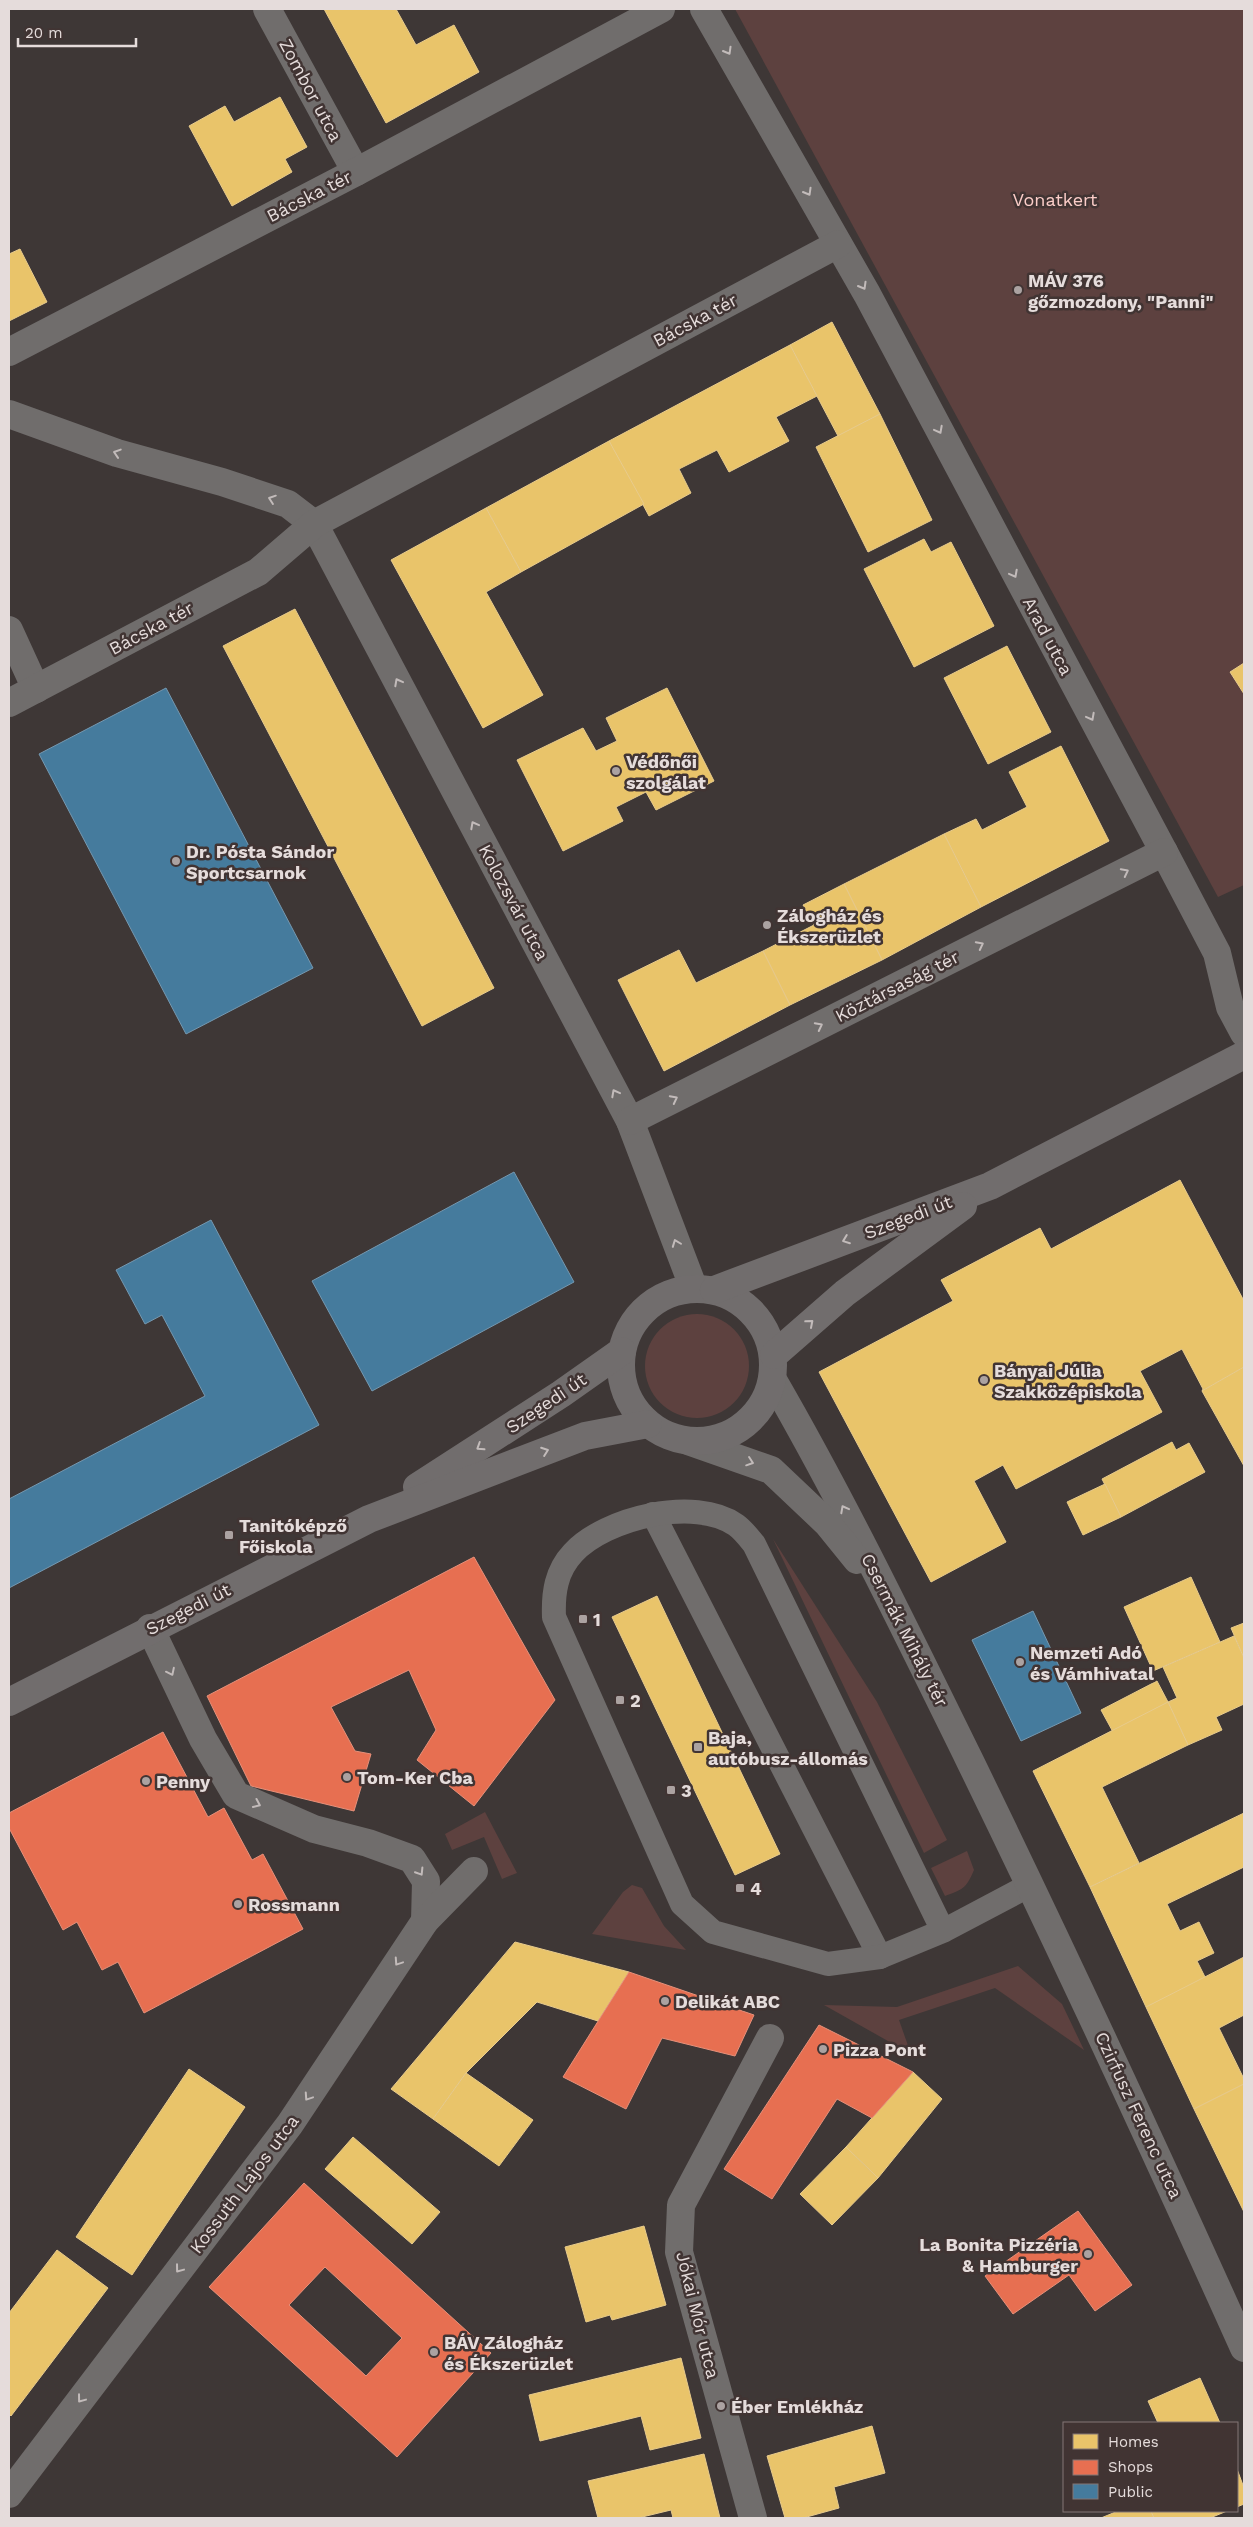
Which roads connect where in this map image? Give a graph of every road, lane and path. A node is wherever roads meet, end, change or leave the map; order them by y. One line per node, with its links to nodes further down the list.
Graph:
1 (267, 9): 4 (street, Zombor utca)
2 (661, 9): 4 (street, Bácska tér)
3 (704, 9): 5 (street, one-way to 5)
4 (356, 172): 6 (street, Bácska tér)
5 (838, 244): 8 (street, Bácska tér); 12 (street, Arad utca, one-way to 12)
6 (9, 352)
7 (9, 414): 8 (street, one-way to 7)
8 (314, 524): 10 (street, Bácska tér); 15 (street, Kolozsvár utca, one-way to 8)
9 (9, 630): 10 (street)
10 (36, 689): 11 (street, Bácska tér)
11 (9, 703)
12 (1164, 852): 13 (street, Arad utca); 15 (street, Köztársaság tér, one-way to 12)
13 (1244, 1033)
14 (1244, 1055): 16 (main road, Szegedi út)
15 (630, 1121): 17 (street, Kolozsvár utca, one-way to 15)
16 (990, 1186): 17 (main road, Szegedi út, one-way to 17); 19 (main road, Szegedi út, one-way to 16)
17 (704, 1289): 18 (main road); 19 (main road)
18 (622, 1351): 20 (main road); 23 (main road, Szegedi út, one-way to 23)
19 (773, 1367): 21 (main road); 24 (street, Csermák Mihály tér, one-way to 19)
20 (648, 1424): 21 (main road); 23 (main road, Szegedi út, one-way to 20)
21 (688, 1441): 24 (street, one-way to 24)
22 (653, 1514): 30 (lane); 31 (lane); 31 (lane)
23 (369, 1519): 25 (main road, Szegedi út)
24 (891, 1599): 28 (street, Csermák Mihály tér)
25 (150, 1628): 26 (main road, Szegedi út); 29 (street, one-way to 29)
26 (9, 1702)
27 (474, 1871): 29 (street, Kossuth Lajos utca)
28 (1030, 1884): 30 (lane); 33 (street, Czirfusz Ferenc utca)
29 (425, 1921): 34 (street, Kossuth Lajos utca, one-way to 34)
30 (943, 1931): 31 (lane)
31 (880, 1957)
32 (770, 2038): 35 (street, Jókai Mór utca)
33 (1244, 2348)
34 (9, 2494)
35 (753, 2518)

